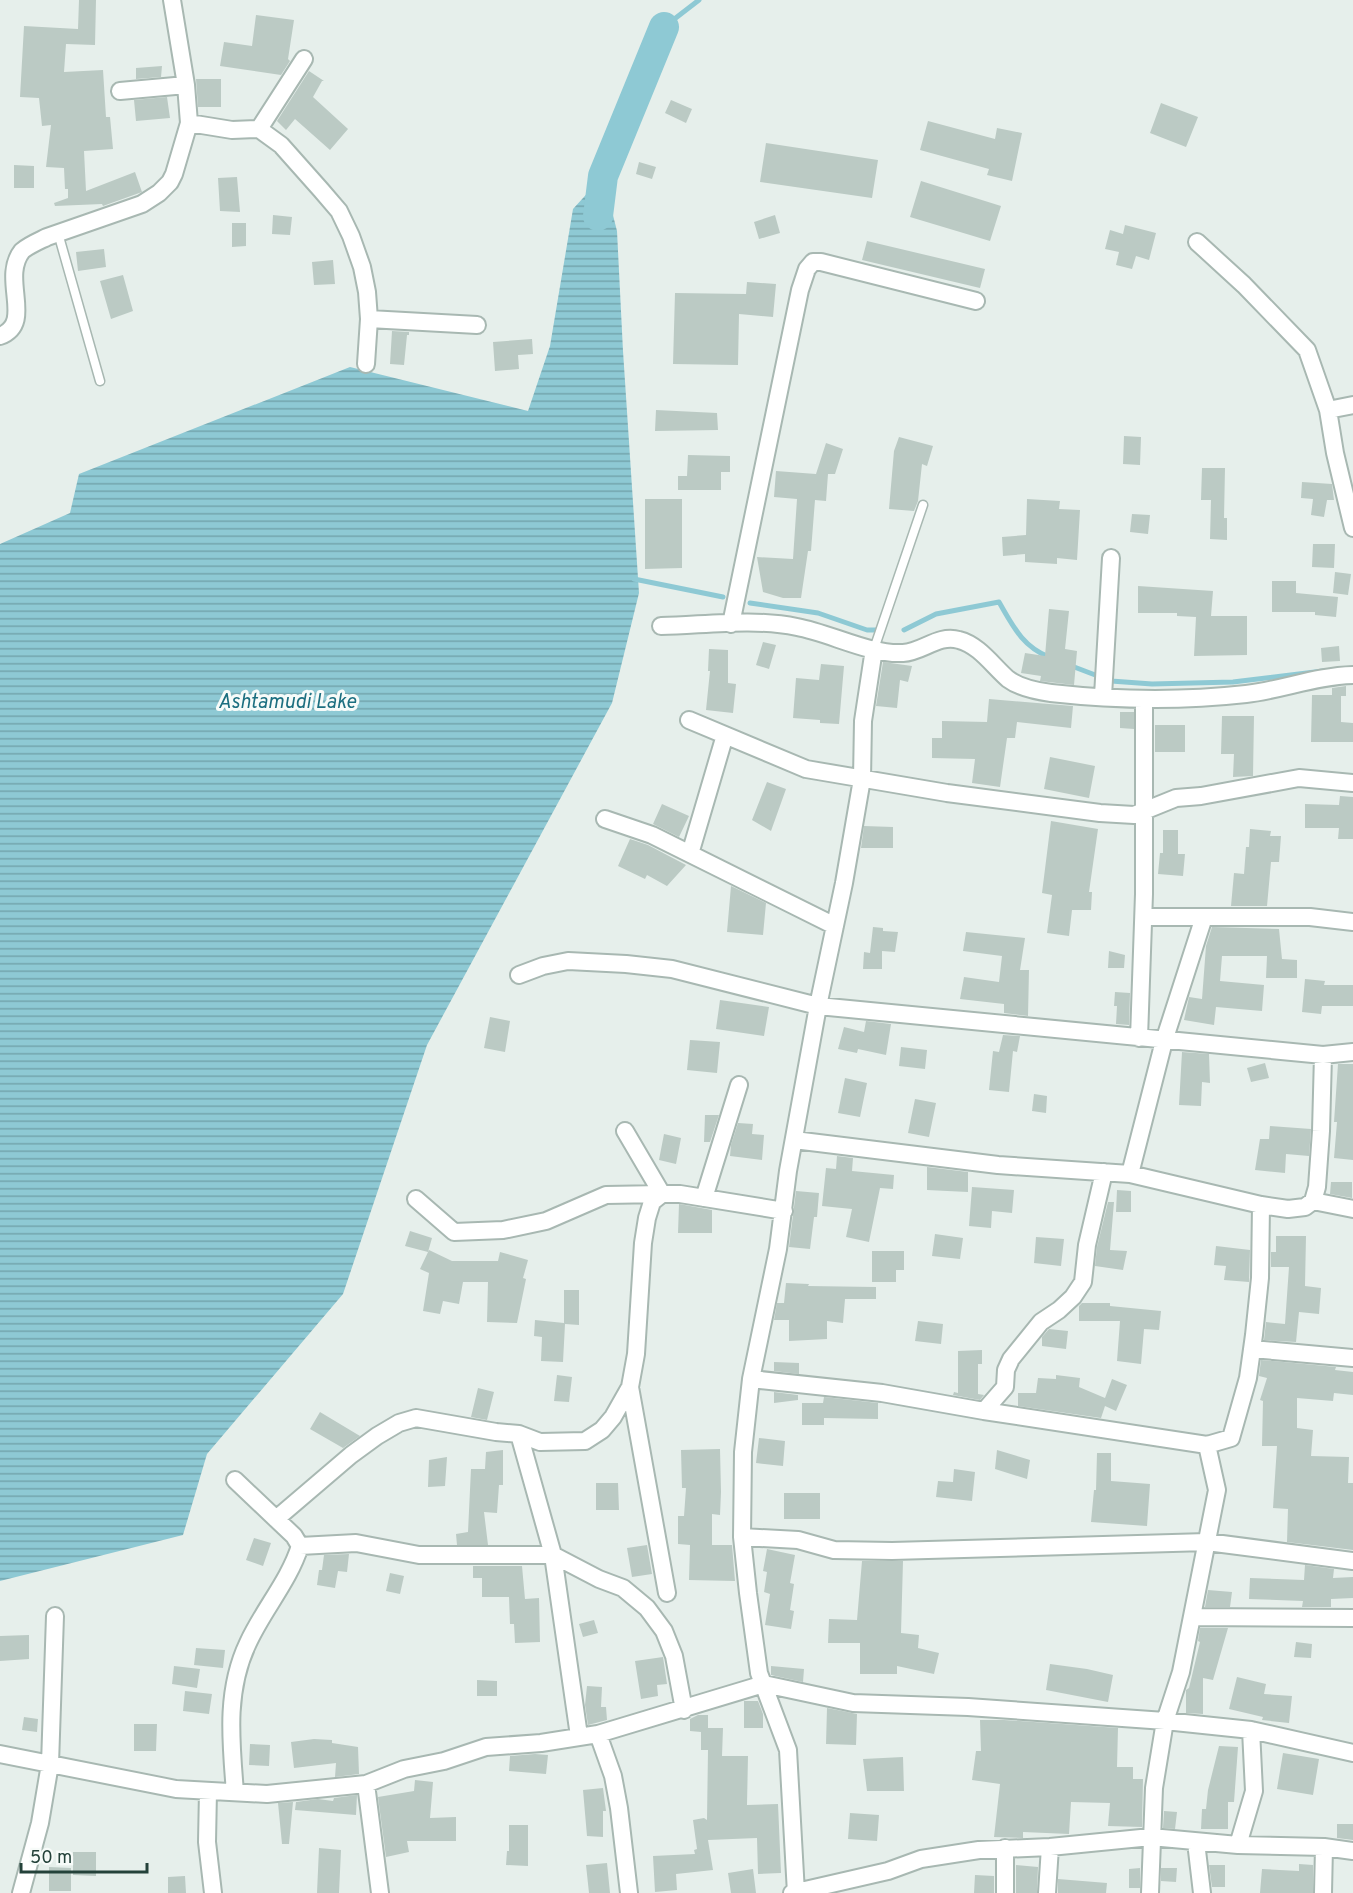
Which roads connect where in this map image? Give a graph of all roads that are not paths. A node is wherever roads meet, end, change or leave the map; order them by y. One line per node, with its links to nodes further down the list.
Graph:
1 (172, 0): 3 (street)
2 (304, 59): 6 (street)
3 (186, 85): 4 (street); 5 (street)
4 (120, 91)
5 (189, 123): 6 (street); 7 (street)
6 (259, 129): 11 (street)
7 (58, 233): 9 (street); 15 (lane)
8 (1197, 242): 17 (street)
9 (5, 275): 13 (street)
10 (976, 301): 21 (street)
11 (369, 319): 12 (street); 14 (street)
12 (477, 325)
13 (0, 336)
14 (366, 364)
15 (100, 381)
16 (1353, 405): 17 (street)
17 (1328, 410): 19 (street)
18 (923, 506): 23 (lane)
19 (1353, 528)
20 (1111, 558): 25 (street)
21 (731, 624): 22 (street); 23 (street)
22 (661, 626)
23 (874, 649): 25 (street); 29 (street)
24 (1353, 675): 26 (street)
25 (1103, 696): 26 (street)
26 (1144, 699): 31 (street)
27 (689, 720): 28 (street)
28 (725, 735): 29 (street); 33 (street)
29 (862, 779): 31 (street); 37 (street)
30 (1353, 783): 31 (street)
31 (1145, 809): 35 (street)
32 (605, 819): 33 (street)
33 (690, 854): 37 (street)
34 (1204, 916): 35 (street); 36 (street); 41 (street)
35 (1144, 917): 40 (street)
36 (1353, 922)
37 (835, 926): 39 (street)
38 (519, 975): 39 (street)
39 (818, 1006): 40 (street); 46 (street)
40 (1139, 1038): 41 (street)
41 (1164, 1041): 43 (street); 48 (street)
42 (1353, 1052): 43 (street)
43 (1323, 1055): 52 (street)
44 (739, 1085): 51 (street)
45 (625, 1131): 49 (street)
46 (794, 1140): 47 (street); 55 (street)
47 (1104, 1172): 48 (street); 60 (street)
48 (1130, 1174): 53 (street)
49 (662, 1194): 50 (street); 51 (street); 59 (street)
50 (416, 1198)
51 (704, 1198): 55 (street)
52 (1313, 1201): 53 (street); 54 (street)
53 (1262, 1205): 56 (street)
54 (1353, 1209)
55 (784, 1211): 58 (street)
56 (1252, 1349): 57 (street); 62 (street)
57 (1353, 1358)
58 (751, 1379): 60 (street); 65 (street)
59 (630, 1386): 61 (street); 70 (street)
60 (984, 1411): 62 (street)
61 (519, 1434): 64 (street); 68 (street)
62 (1207, 1445): 66 (street)
63 (235, 1480): 64 (street)
64 (276, 1519): 67 (street)
65 (742, 1537): 66 (street); 74 (street)
66 (1207, 1542): 69 (street); 72 (street)
67 (300, 1546): 68 (street); 85 (street)
68 (553, 1555): 75 (street); 79 (street)
69 (1353, 1561)
70 (667, 1593)
71 (55, 1616): 82 (street)
72 (1192, 1617): 73 (street); 76 (street)
73 (1353, 1618)
74 (764, 1684): 75 (street); 76 (street); 97 (street)
75 (684, 1710): 78 (street)
76 (1165, 1721): 77 (street); 86 (street)
77 (1251, 1730): 80 (street); 88 (street)
78 (598, 1734): 79 (street); 96 (street)
79 (579, 1736): 83 (street)
80 (1353, 1753)
81 (0, 1754): 82 (street)
82 (50, 1764): 84 (street); 93 (street)
83 (366, 1784): 85 (street); 95 (street)
84 (208, 1791): 85 (street); 94 (street)
85 (235, 1792)
86 (1151, 1837): 87 (street); 89 (street); 100 (street)
87 (1196, 1842): 88 (street); 101 (street)
88 (1238, 1845): 90 (street)
89 (1050, 1847): 91 (street); 99 (street)
90 (1324, 1847): 92 (street); 102 (street)
91 (1005, 1848): 97 (street); 98 (street)
92 (1353, 1851)
93 (21, 1893)
94 (213, 1893)
95 (380, 1893)
96 (629, 1893)
97 (795, 1893)
98 (1005, 1893)
99 (1047, 1893)
100 (1150, 1893)
101 (1202, 1893)
102 (1323, 1893)

